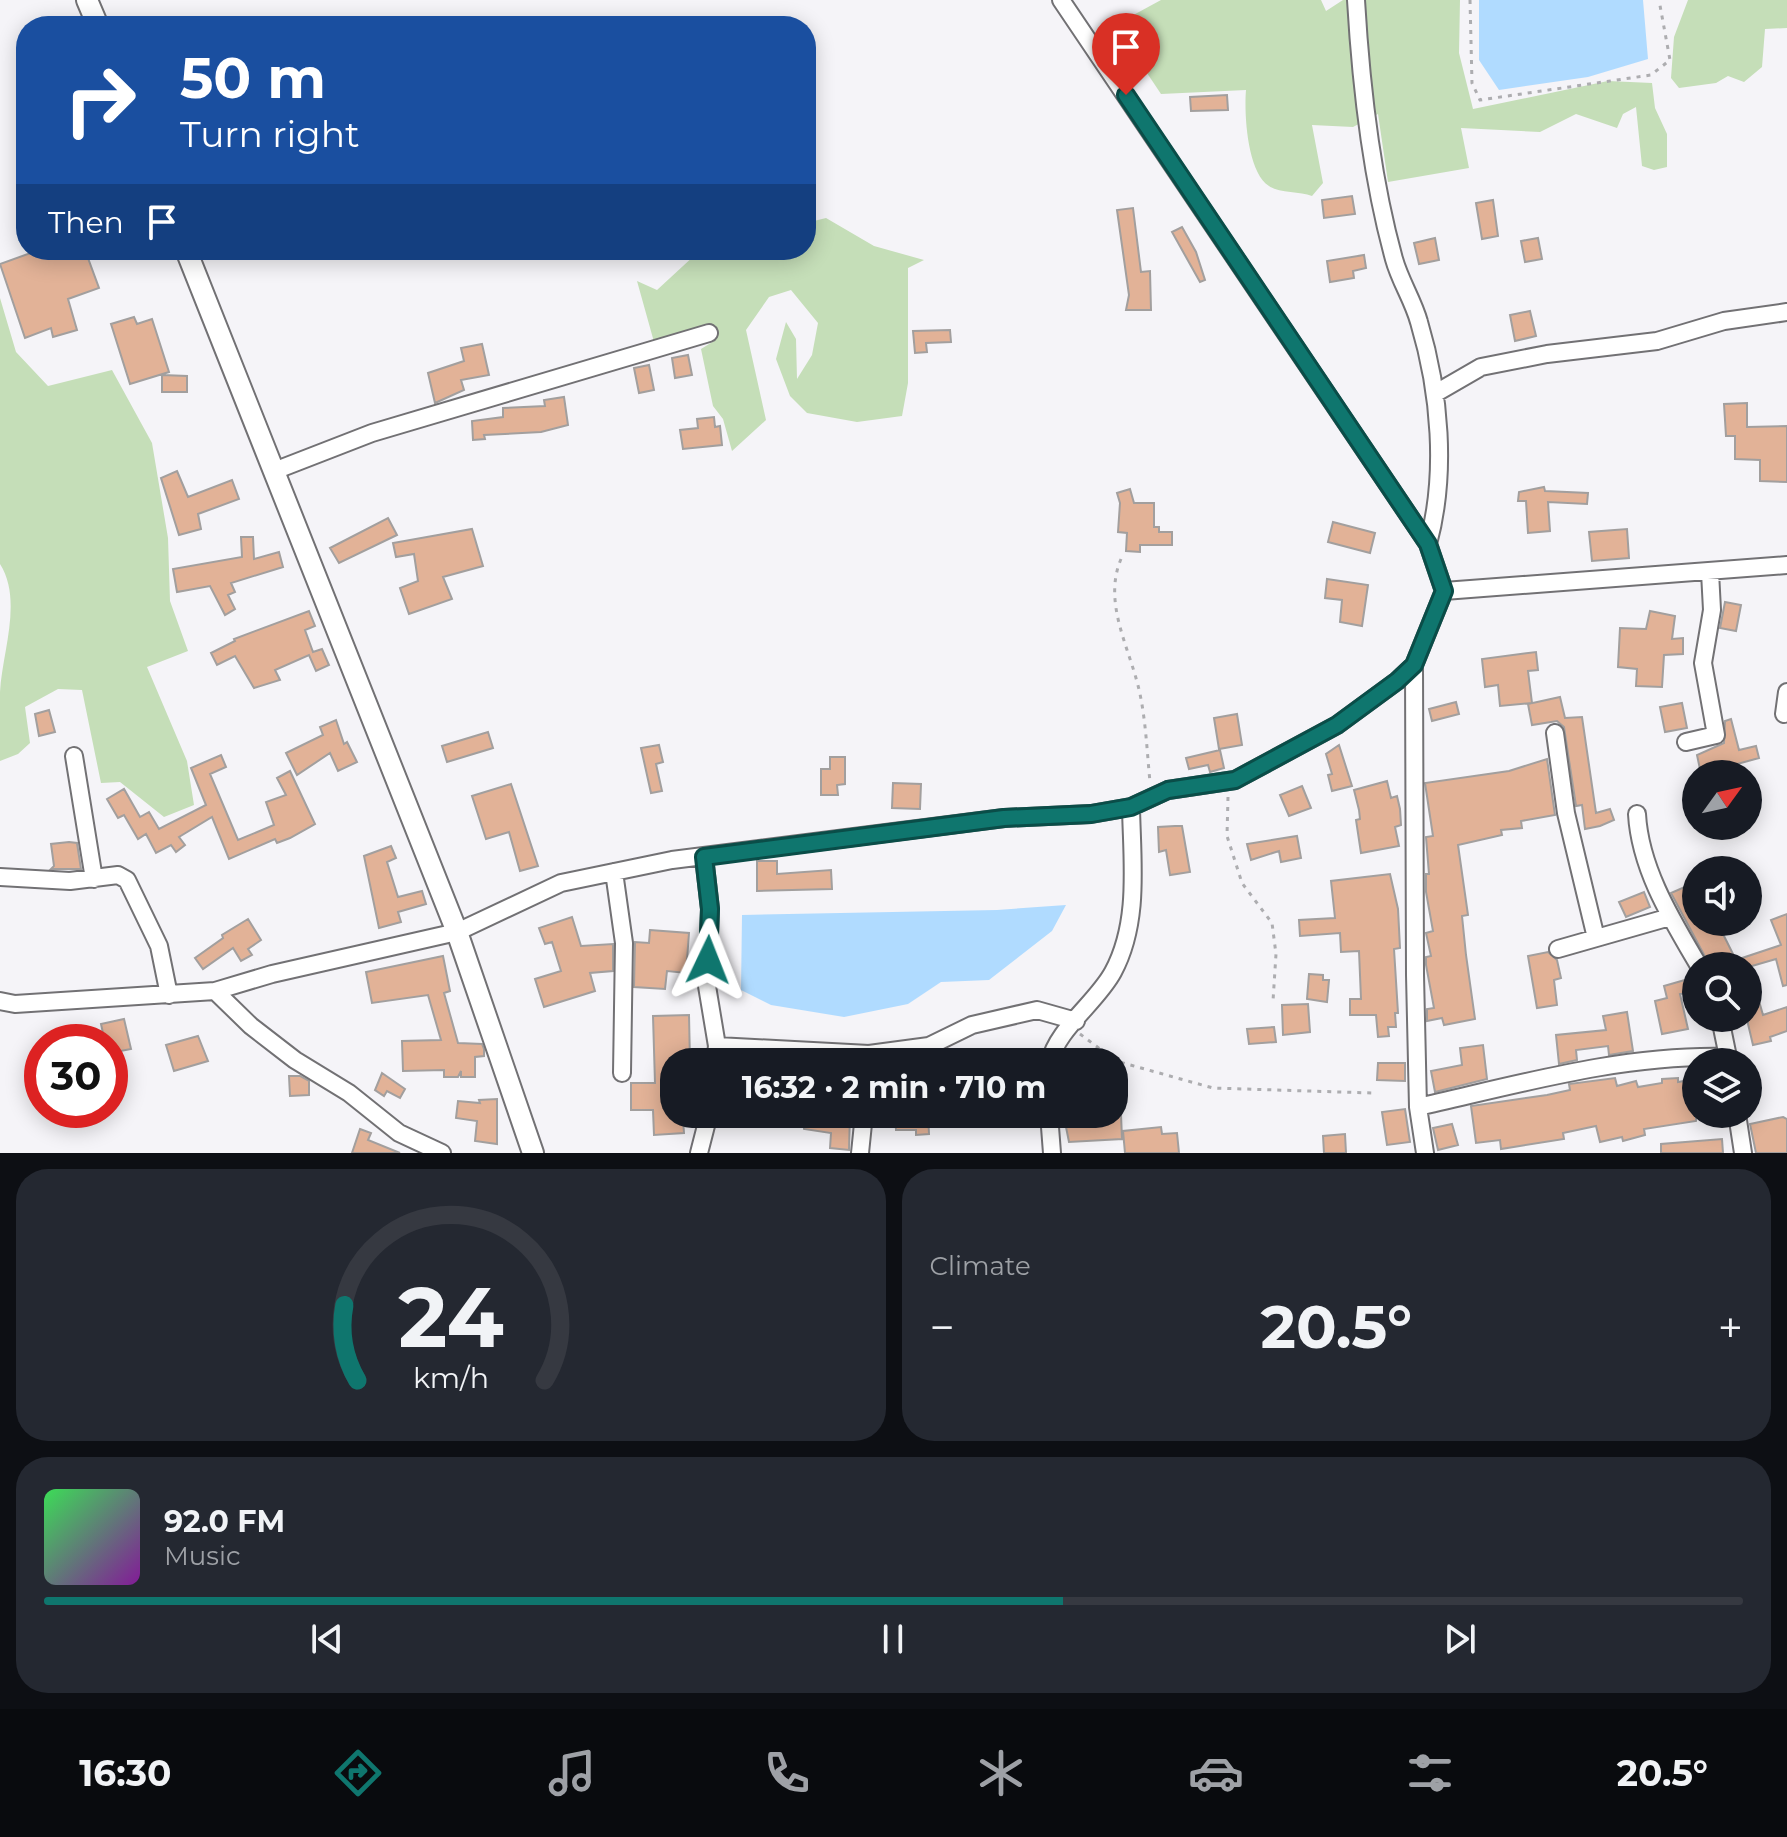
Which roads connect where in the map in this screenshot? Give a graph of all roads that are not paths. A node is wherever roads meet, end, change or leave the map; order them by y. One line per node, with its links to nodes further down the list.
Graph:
1 (1061, 0): 8 (street)
2 (1356, 0): 6 (street)
3 (190, 260): 7 (main road)
4 (1787, 312): 6 (street)
5 (709, 333): 7 (street)
6 (1436, 393): 8 (street)
7 (274, 471): 25 (main road)
8 (1428, 544): 11 (street)
9 (1787, 565): 10 (street)
10 (1710, 572): 11 (street); 16 (street)
11 (1444, 591): 12 (street)
12 (1414, 665): 18 (street); 38 (street)
13 (1787, 692): 14 (street)
14 (1784, 714)
15 (1555, 733): 26 (street)
16 (1686, 742)
17 (74, 756): 23 (street)
18 (1131, 807): 20 (street); 32 (street)
19 (1637, 814): 24 (street)
20 (704, 857): 21 (street); 33 (street)
21 (614, 872): 25 (street); 37 (street)
22 (0, 877): 23 (street)
23 (94, 879): 30 (street)
24 (1670, 917): 26 (street); 28 (street)
25 (457, 932): 29 (street); 44 (main road)
26 (1596, 938): 27 (street)
27 (1558, 949)
28 (1691, 952)
29 (215, 991): 30 (street); 43 (street)
30 (169, 995): 31 (street)
31 (0, 1001)
32 (1074, 1024): 34 (street); 35 (street)
33 (715, 1048)
34 (919, 1048)
35 (1052, 1048)
36 (1682, 1060): 38 (street)
37 (622, 1073)
38 (1418, 1107): 48 (street)
39 (705, 1128): 45 (street)
40 (863, 1128): 46 (street)
41 (1050, 1128): 47 (street)
42 (1739, 1128): 49 (street)
43 (442, 1153)
44 (533, 1153)
45 (699, 1153)
46 (860, 1153)
47 (1052, 1153)
48 (1425, 1153)
49 (1743, 1153)

